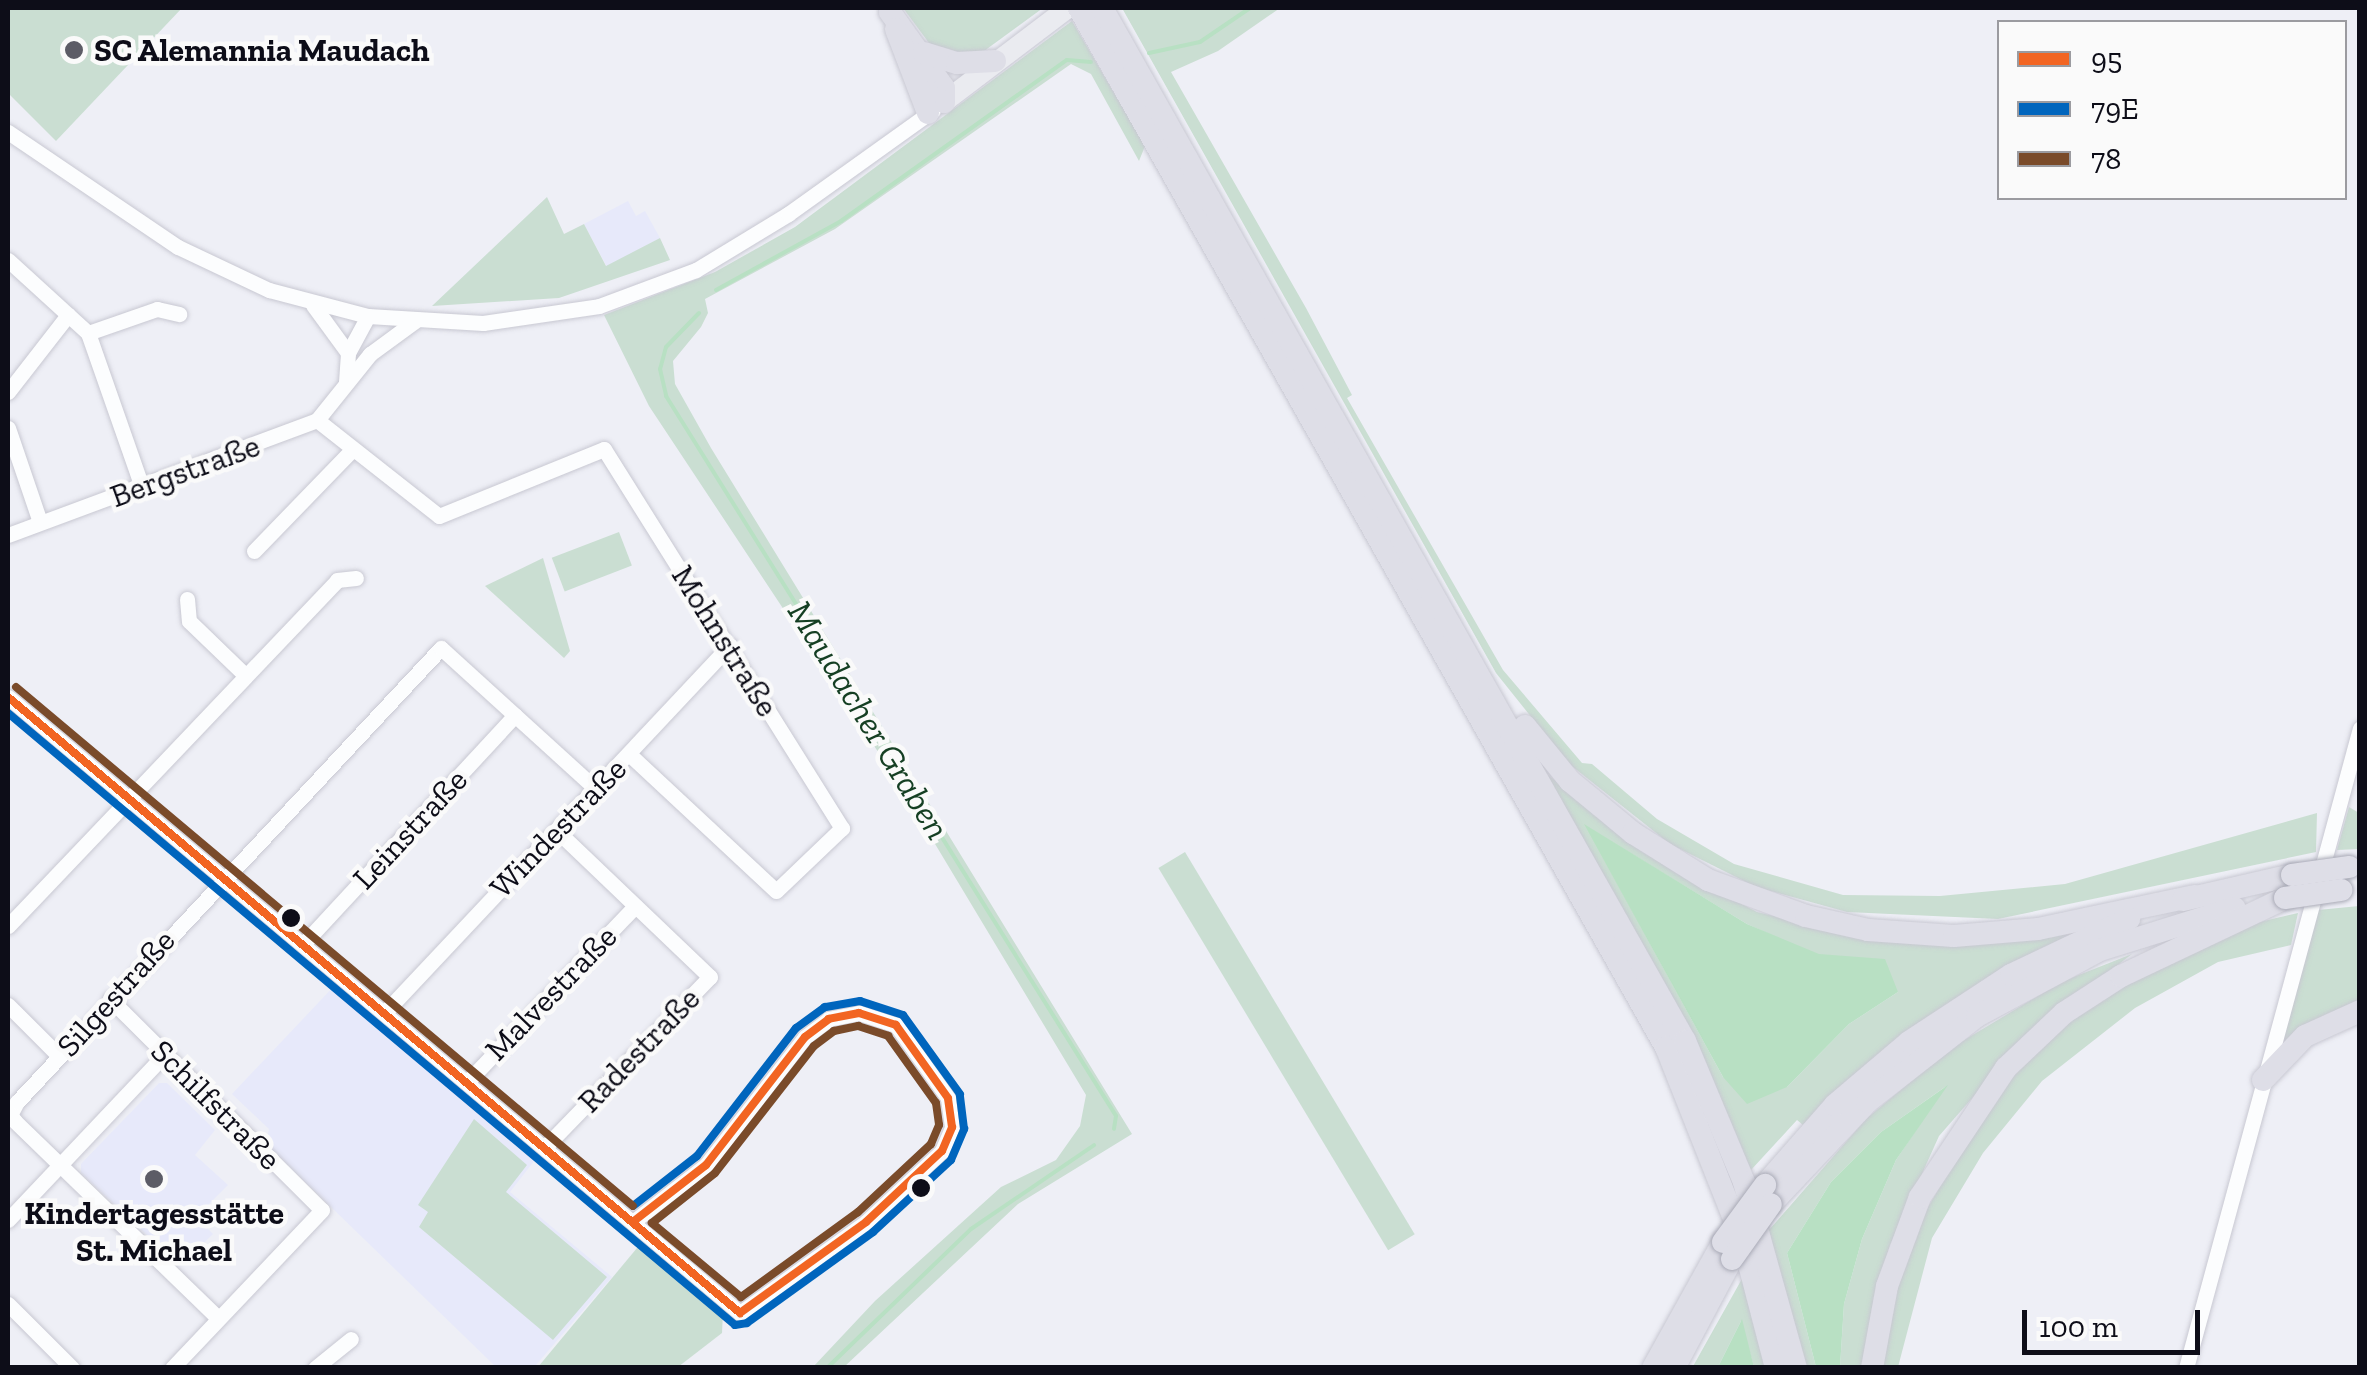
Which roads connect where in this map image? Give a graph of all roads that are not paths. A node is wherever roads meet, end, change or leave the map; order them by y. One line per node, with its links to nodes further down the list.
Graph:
1 (1102, 8): 28 (highway)
2 (889, 10): 4 (highway); 6 (highway)
3 (1068, 10): 5 (main road); 68 (highway)
4 (924, 53): 5 (highway); 6 (highway)
5 (995, 62): 6 (main road)
6 (932, 103): 13 (street)
7 (8, 132): 9 (street)
8 (8, 260): 10 (street)
9 (312, 304): 12 (street); 15 (street)
10 (68, 314): 14 (street); 18 (street)
11 (178, 314): 14 (street)
12 (368, 316): 13 (street); 15 (street); 16 (street)
13 (415, 321): 16 (street)
14 (88, 333): 22 (street)
15 (348, 354): 17 (street)
16 (370, 354): 17 (street)
17 (346, 382): 19 (street)
18 (8, 392)
19 (317, 420): 21 (street, Mohnstraße); 22 (street, Bergstraße)
20 (8, 428): 23 (street)
21 (353, 449): 25 (street); 29 (street, Mohnstraße)
22 (142, 487): 23 (street, Bergstraße)
23 (40, 522): 24 (street, Bergstraße)
24 (8, 535)
25 (254, 552)
26 (356, 578): 30 (street)
27 (187, 599): 30 (street)
28 (1457, 630): 41 (highway); 69 (highway)
29 (730, 645): 34 (street, Windestraße); 34 (street, Mohnstraße)
30 (246, 675): 36 (street)
31 (8, 697): 36 (street)
32 (515, 715): 35 (street); 38 (street, Silgestraße); 44 (street, Leinstraße)
33 (2360, 728): 51 (street)
34 (629, 754): 35 (street, Windestraße)
35 (595, 788): 37 (street, Windestraße)
36 (131, 797): 38 (street); 43 (street)
37 (556, 830): 42 (street, Radestraße); 47 (street, Windestraße)
38 (225, 874): 44 (street); 45 (street, Silgestraße)
39 (2352, 878): 40 (highway, bridge)
40 (2288, 886): 41 (highway); 56 (highway); 70 (highway)
41 (2195, 896): 56 (highway)
42 (634, 906): 52 (street, Malvestraße); 54 (street, Radestraße)
43 (8, 926)
44 (305, 942): 47 (street)
45 (110, 999): 49 (street, Schilfstraße); 50 (street, Silgestraße)
46 (8, 1006): 50 (street)
47 (386, 1011): 52 (street)
48 (2360, 1011): 51 (highway)
49 (165, 1054): 55 (street); 61 (street, Schilfstraße)
50 (59, 1056): 53 (street, Silgestraße)
51 (2263, 1080): 71 (street)
52 (468, 1081): 54 (street)
53 (9, 1114): 55 (street, Silgestraße)
54 (546, 1147): 58 (street)
55 (60, 1166): 57 (street); 61 (street, Silgestraße)
56 (1768, 1195): 59 (highway, bridge)
57 (8, 1220)
58 (634, 1221): 58 (street)
59 (1728, 1250): 66 (highway); 67 (highway)
60 (8, 1304): 63 (street)
61 (218, 1318): 64 (street)
62 (351, 1339): 65 (street)
63 (72, 1368)
64 (172, 1368)
65 (315, 1368)
66 (1653, 1368)
67 (1674, 1368)
68 (1776, 1368)
69 (1796, 1368)
70 (1872, 1368)
71 (2186, 1368)

